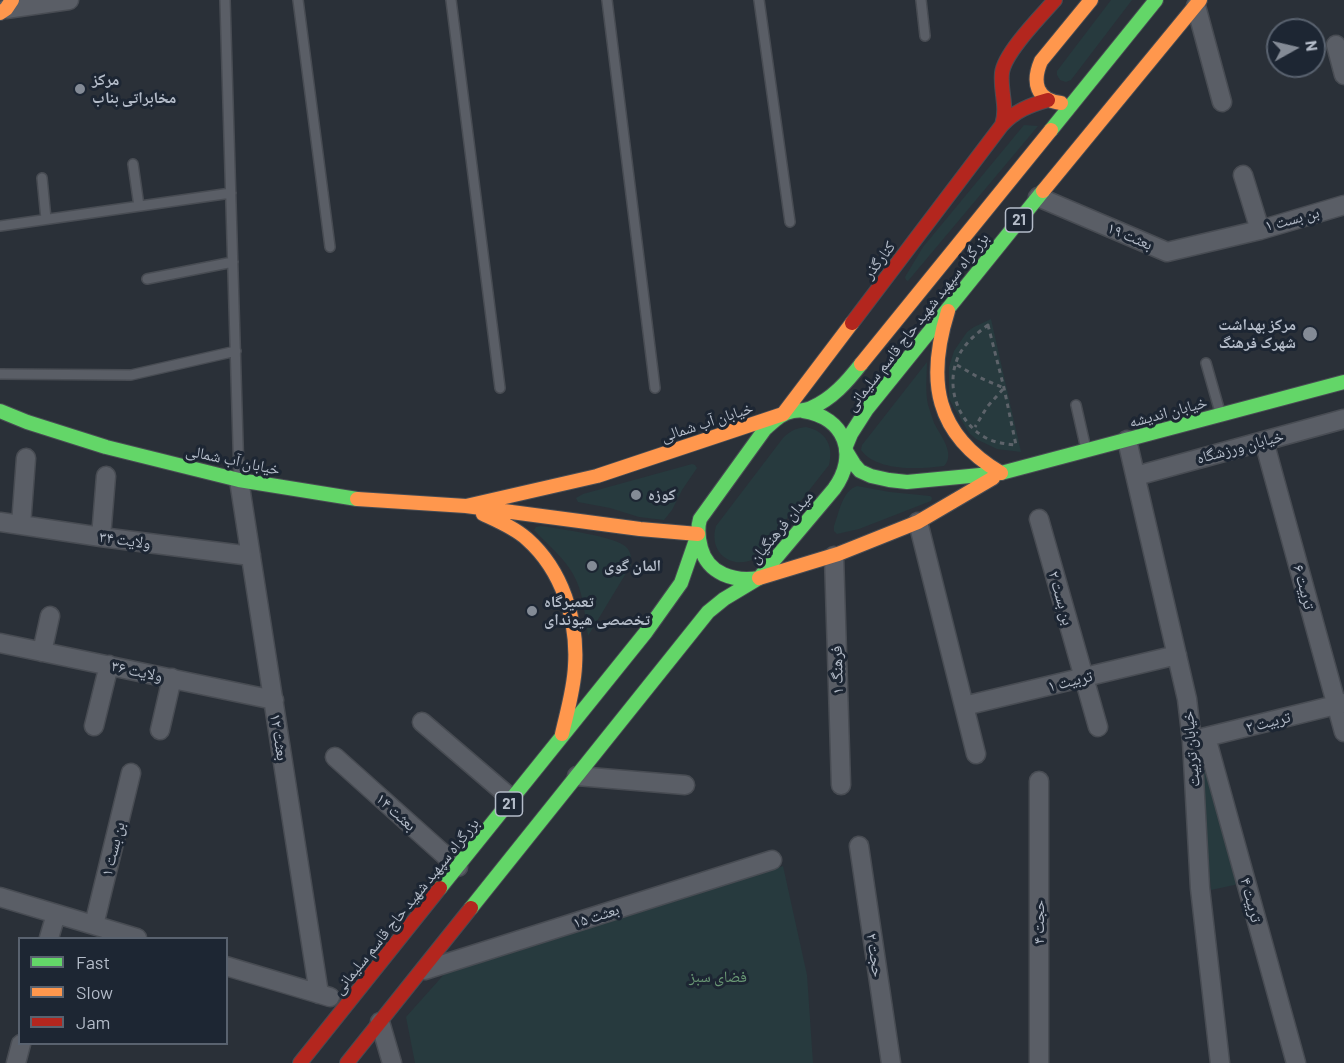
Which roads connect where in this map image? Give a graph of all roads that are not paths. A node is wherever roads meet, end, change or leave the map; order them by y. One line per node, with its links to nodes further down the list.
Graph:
1 (69, 0): 12 (street)
2 (225, 0): 25 (lane)
3 (298, 0): 33 (lane)
4 (451, 0): 41 (lane)
5 (607, 0): 42 (lane)
6 (759, 0): 30 (lane)
7 (921, 0): 13 (lane)
8 (1055, 0): 17 (main road)
9 (1091, 0): 16 (main road)
10 (1156, 0): 18 (main road, بزرگراه سپهبد شهید حاج قاسم سلیمانی / 21)
11 (1198, 3): 20 (street); 26 (main road, بزرگراه سپهبد شهید حاج قاسم سلیمانی / 21)
12 (5, 7)
13 (925, 36)
14 (1336, 45): 15 (street)
15 (1344, 75)
16 (1035, 78): 17 (main road); 19 (main road)
17 (1002, 80): 21 (main road)
18 (1080, 95): 19 (main road, کنارگذر); 45 (main road, بزرگراه سپهبد شهید حاج قاسم سلیمانی / 21)
19 (1048, 100): 21 (main road, کنارگذر)
20 (1222, 102)
21 (1002, 125): 46 (main road, کنارگذر)
22 (133, 164): 28 (lane)
23 (1243, 175): 32 (street, بن بست ۱)
24 (42, 178): 29 (lane)
25 (231, 193): 28 (lane); 34 (lane)
26 (1038, 197): 32 (street, بعثت ۱۹); 36 (main road, بزرگراه سپهبد شهید حاج قاسم سلیمانی / 21)
27 (1344, 205): 32 (street, بن بست ۱)
28 (138, 206): 29 (lane)
29 (46, 219): 31 (lane)
30 (790, 222)
31 (0, 226)
32 (1260, 230)
33 (330, 247)
34 (233, 262): 35 (lane); 37 (lane)
35 (147, 279)
36 (950, 305): 51 (main road, بزرگراه سپهبد شهید حاج قاسم سلیمانی / 21); 54 (main road)
37 (236, 351): 39 (lane); 57 (lane)
38 (1206, 363): 47 (lane)
39 (0, 374)
40 (1344, 382): 47 (main road, خیابان اندیشه)
41 (500, 388)
42 (656, 388)
43 (1076, 405): 52 (lane)
44 (0, 411): 57 (main road, خیابان آب شمالی)
45 (803, 411): 46 (main road, 21); 51 (main road, 21)
46 (783, 414): 58 (main road, خیابان آب شمالی); 63 (main road, 21)
47 (1221, 416): 49 (main road, خیابان اندیشه)
48 (1344, 419): 50 (street, خیابان ورزشگاه)
49 (1127, 440): 52 (main road, خیابان اندیشه); 56 (street, خیابان تربیت)
50 (1264, 441): 56 (street, خیابان ورزشگاه); 76 (street, تربیت ۶)
51 (846, 448): 54 (main road, خیابان اندیشه); 67 (main road, میدان فرهنگیان / 21)
52 (1086, 451): 54 (main road, خیابان اندیشه)
53 (26, 458): 62 (street)
54 (1001, 473): 61 (main road, خیابان اندیشه)
55 (106, 476): 64 (street)
56 (1136, 476): 71 (street, خیابان تربیت)
57 (239, 480): 58 (main road, خیابان آب شمالی); 65 (street, بعثت ۱۲)
58 (466, 506): 63 (main road, خیابان آب شمالی); 83 (main road)
59 (1039, 519): 73 (street, بن بست ۲)
60 (0, 522): 62 (street, ولایت ۳۴)
61 (918, 522): 66 (main road, خیابان اندیشه); 77 (street)
62 (21, 525): 64 (street, ولایت ۳۴)
63 (698, 534): 67 (main road, میدان فرهنگیان); 83 (main road, بزرگراه سپهبد شهید حاج قاسم سلیمانی / 21)
64 (100, 537): 65 (street, ولایت ۳۴)
65 (251, 556): 75 (street, بعثت ۱۲)
66 (834, 556): 67 (main road, خیابان اندیشه); 90 (street, فرهنگ ۱)
67 (759, 578): 88 (main road, 21)
68 (50, 615): 70 (street)
69 (0, 643): 70 (street, ولایت ۳۶)
70 (42, 651): 72 (street, ولایت ۳۶)
71 (1177, 655): 73 (street, تربیت ۱); 84 (street, خیابان تربیت)
72 (109, 665): 74 (street, ولایت ۳۶); 79 (street)
73 (1084, 677): 77 (street, تربیت ۱); 80 (street)
74 (172, 678): 75 (street, ولایت ۳۶); 81 (street)
75 (274, 700): 103 (street, بعثت ۱۲)
76 (1340, 704): 82 (street, تربیت ۶); 84 (street, تربیت ۲)
77 (964, 706): 85 (street)
78 (422, 722): 92 (street)
79 (94, 726)
80 (1098, 727)
81 (160, 730)
82 (1344, 732)
83 (561, 738): 92 (main road, بزرگراه سپهبد شهید حاج قاسم سلیمانی / 21)
84 (1199, 739): 114 (street, خیابان تربیت); 115 (street, تربیت ۴)
85 (976, 754)
86 (335, 757): 95 (street, بعثت ۱۴)
87 (131, 773): 98 (street, بن بست ۱)
88 (577, 776): 91 (street); 102 (main road, 21)
89 (1039, 781): 113 (street, حجت ۴)
90 (841, 784)
91 (686, 786)
92 (512, 800): 95 (main road, بزرگراه سپهبد شهید حاج قاسم سلیمانی / 21)
93 (858, 846): 112 (street, حجت ۲)
94 (772, 860): 102 (street, بعثت ۱۵)
95 (458, 867): 104 (main road, بزرگراه سپهبد شهید حاج قاسم سلیمانی / 21)
96 (0, 897): 97 (street)
97 (56, 914): 98 (street); 99 (street)
98 (94, 925): 100 (street)
99 (50, 937)
100 (126, 937)
101 (228, 967): 103 (street)
102 (420, 971): 105 (main road, 21)
103 (319, 994): 104 (street)
104 (349, 1003): 109 (main road, بزرگراه سپهبد شهید حاج قاسم سلیمانی / 21)
105 (380, 1022): 110 (main road, 21); 111 (street)
106 (21, 1045): 108 (street)
107 (0, 1059): 108 (street)
108 (14, 1063)
109 (300, 1063)
110 (347, 1063)
111 (392, 1063)
112 (891, 1063)
113 (1039, 1063)
114 (1220, 1063)
115 (1296, 1063)

